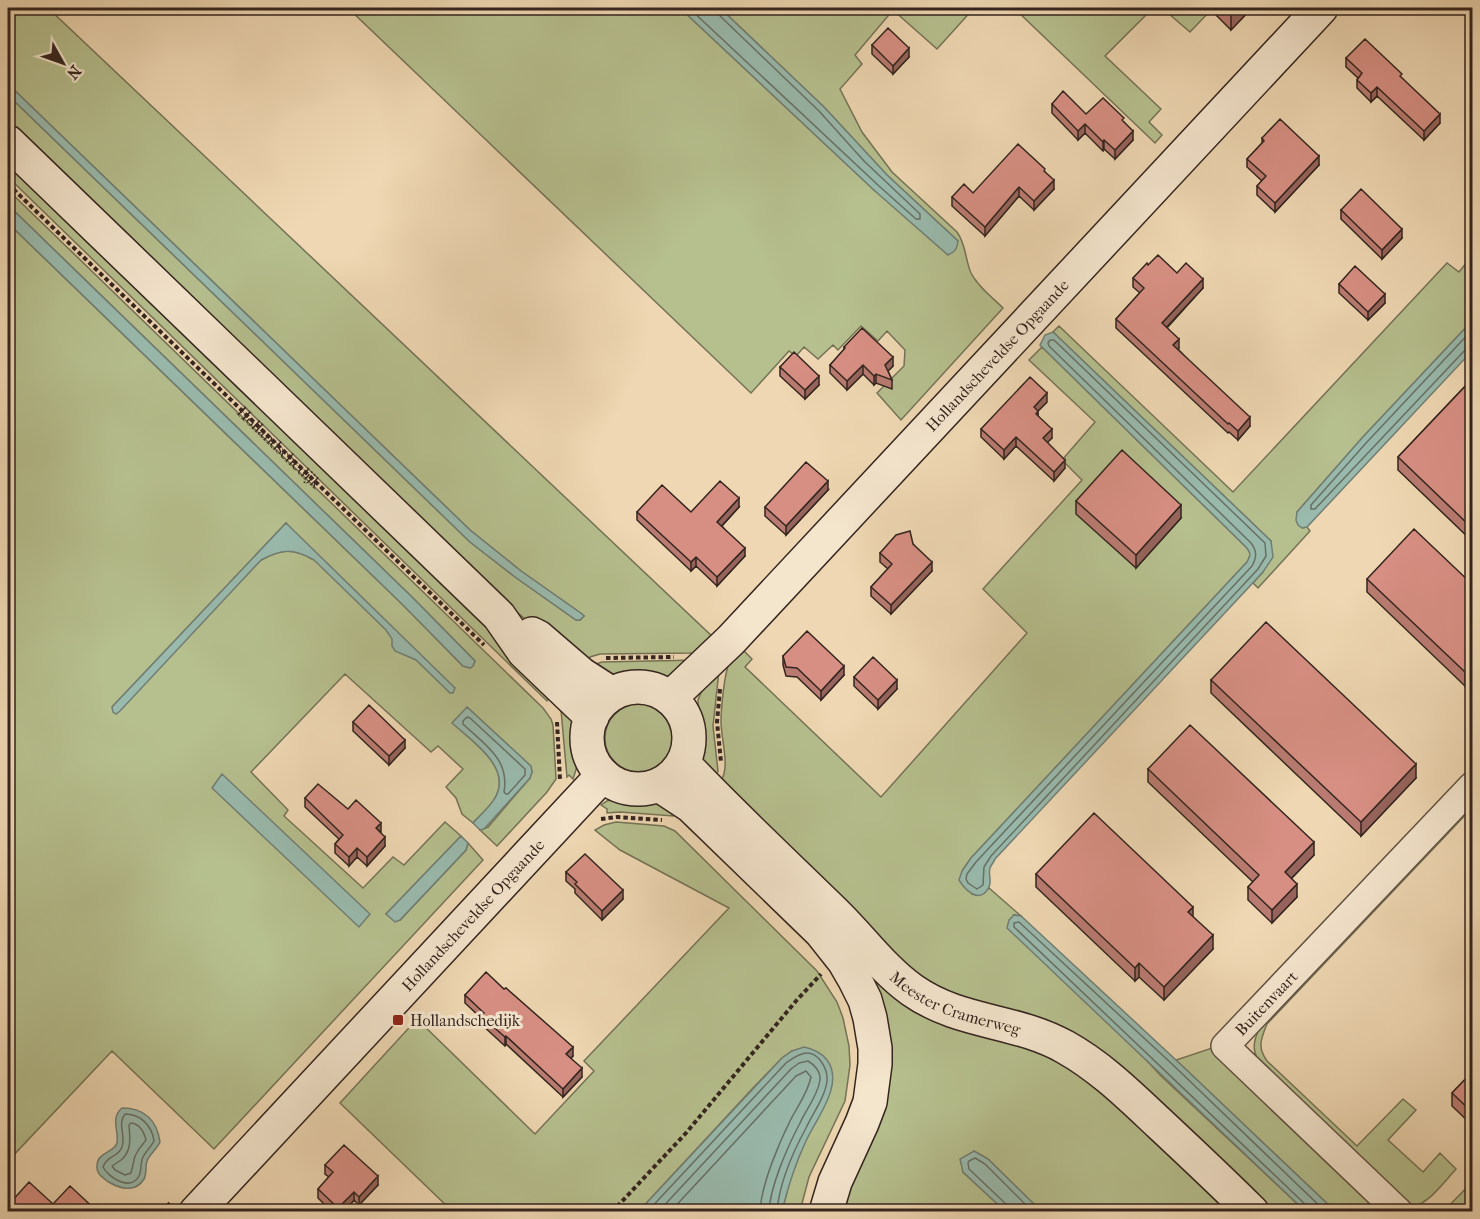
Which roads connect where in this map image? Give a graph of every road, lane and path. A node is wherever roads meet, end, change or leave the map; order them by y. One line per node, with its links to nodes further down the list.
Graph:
1 (1321, 8): 9 (main road, Hollandscheveldse Opgaande)
2 (8, 142): 4 (main road, Hollandschedijk)
3 (8, 184): 5 (path, Hollandschedijk)
4 (499, 616): 7 (main road, Hollandschedijk); 10 (main road, Hollandschedijk)
5 (484, 645)
6 (677, 657): 7 (path)
7 (581, 674): 10 (main road, Hollandschedijk)
8 (721, 681): 15 (path)
9 (670, 699): 10 (main road); 11 (main road)
10 (602, 705): 12 (main road)
11 (683, 763): 13 (main road); 15 (main road, Meester Cramerweg)
12 (603, 775): 13 (main road); 17 (main road, Hollandscheveldse Opgaande)
13 (659, 785): 19 (main road)
14 (1473, 786): 21 (street, Buitenvaart)
15 (707, 789): 20 (main road, Meester Cramerweg)
16 (828, 977): 18 (path)
17 (196, 1212)
18 (612, 1212)
19 (825, 1212)
20 (1252, 1212)
21 (1399, 1212)

